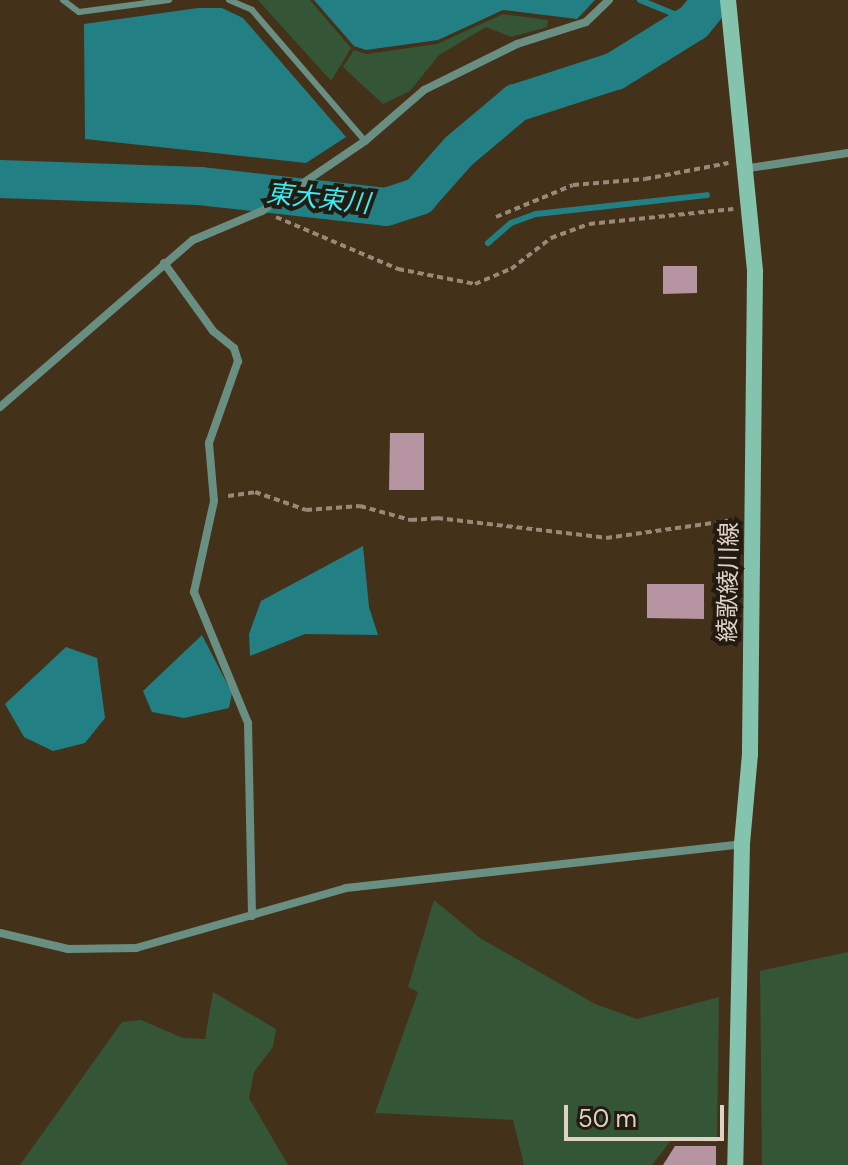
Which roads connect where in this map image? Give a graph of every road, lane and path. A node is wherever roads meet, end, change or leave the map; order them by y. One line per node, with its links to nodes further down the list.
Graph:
1 (63, 0): 2 (lane)
2 (169, 0)
3 (229, 0): 6 (lane)
4 (609, 0): 6 (street)
5 (728, 0): 8 (main road, 綾歌綾川線)
6 (365, 141): 10 (street)
7 (848, 153): 8 (street)
8 (743, 165): 9 (main road, 綾歌綾川線); 11 (path)
9 (747, 207): 10 (path); 15 (main road, 綾歌綾川線)
10 (266, 208): 12 (street)
11 (496, 217)
12 (164, 263): 13 (street); 14 (street)
13 (0, 407)
14 (214, 501): 15 (path); 17 (street)
15 (752, 517): 16 (main road, 綾歌綾川線)
16 (742, 844): 17 (street); 19 (main road, 綾歌綾川線)
17 (252, 916): 18 (street)
18 (0, 933)
19 (735, 1165)

